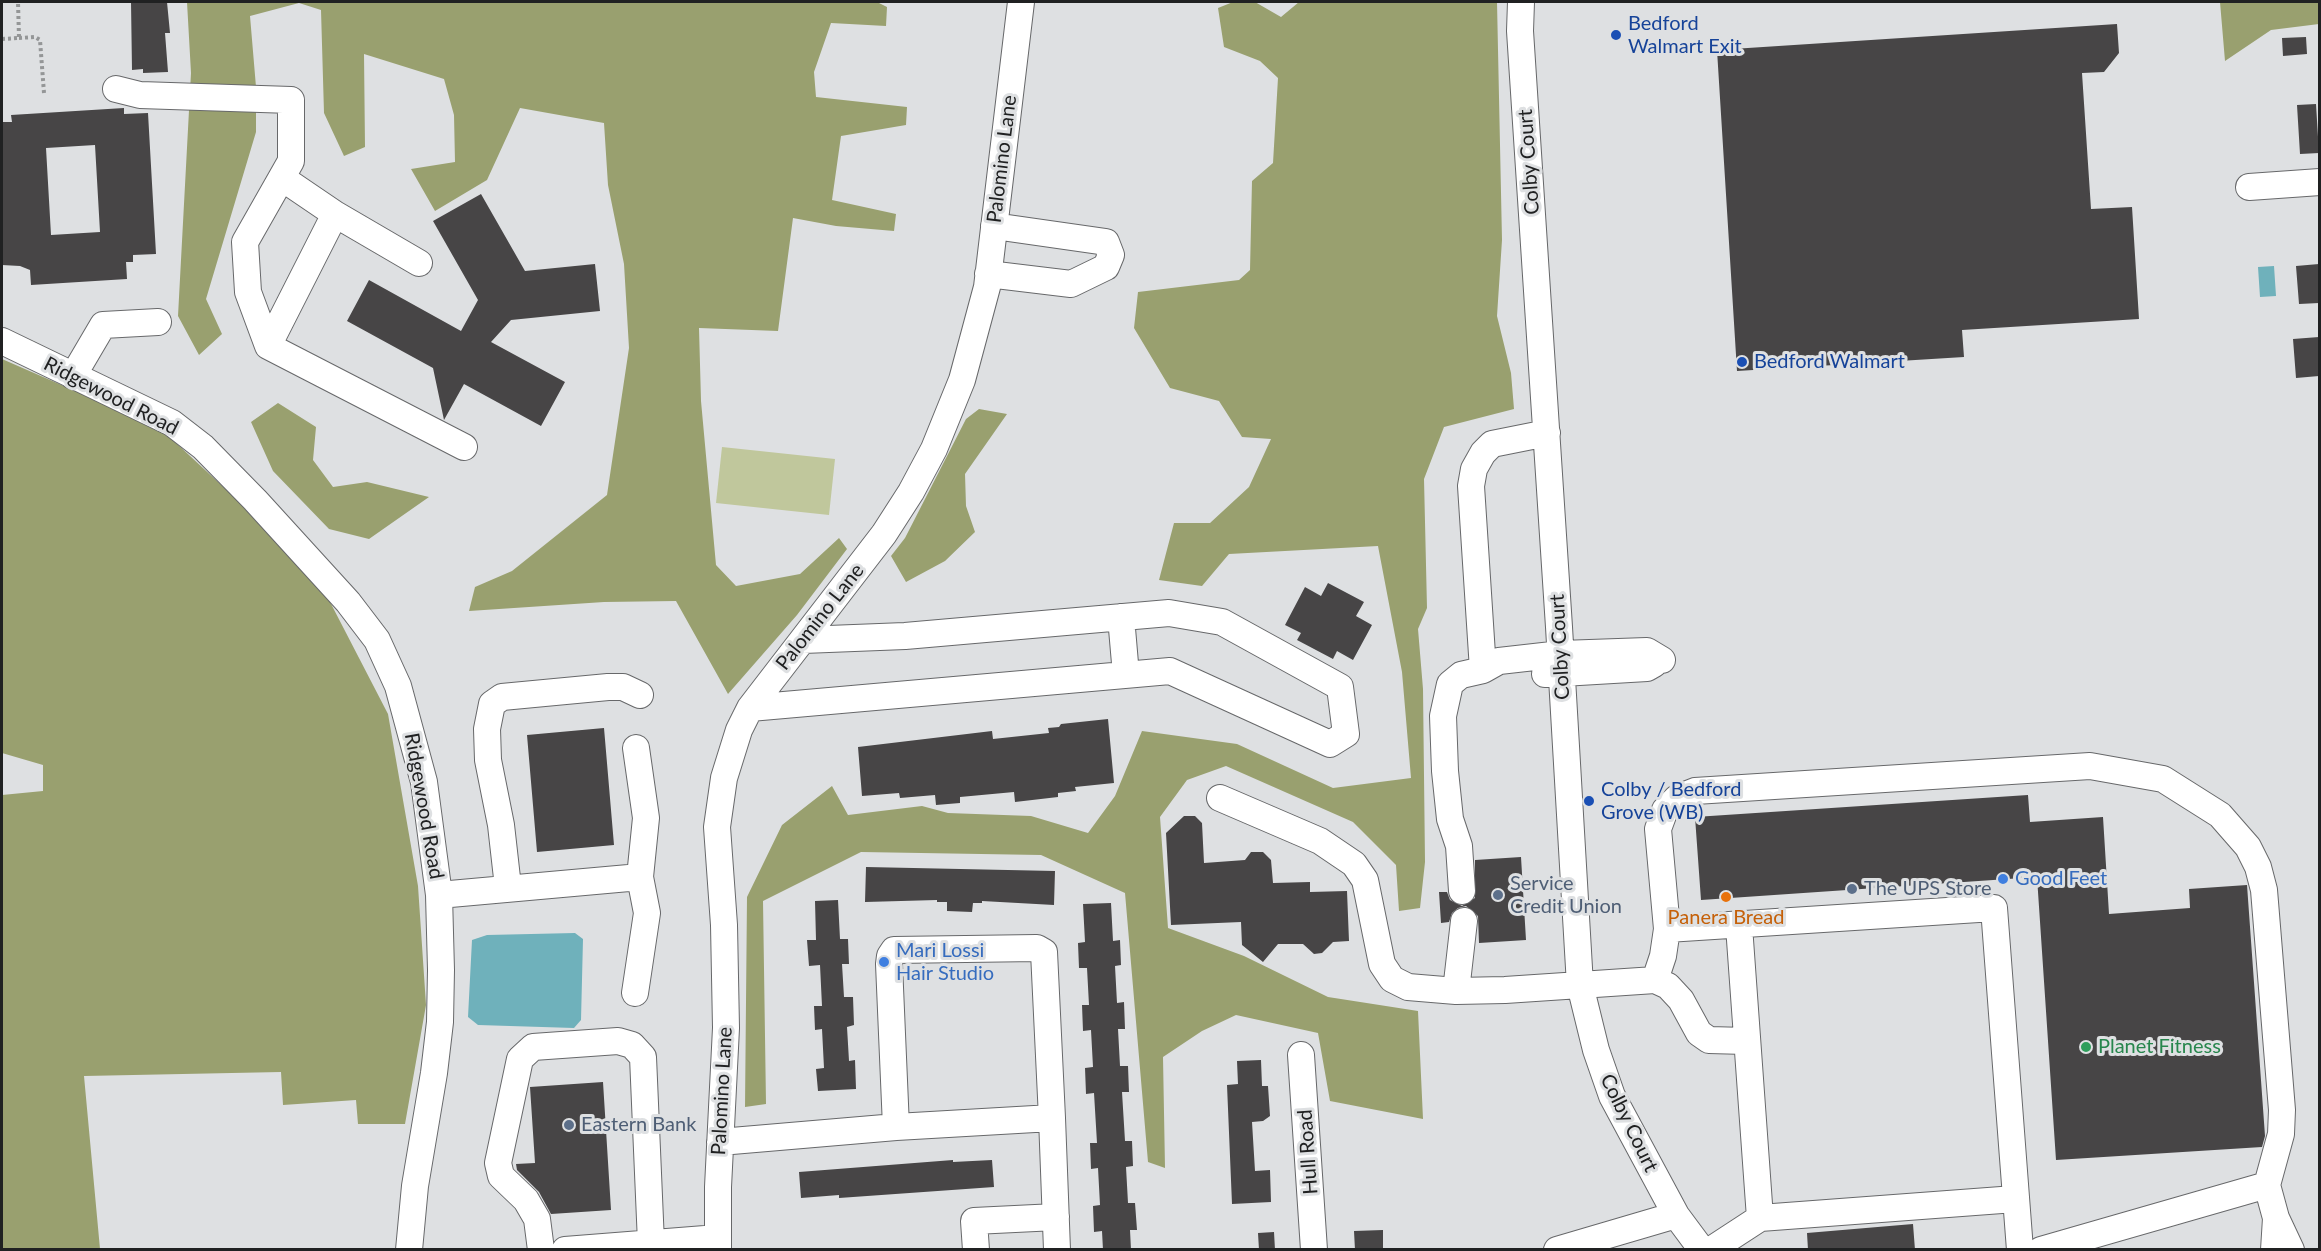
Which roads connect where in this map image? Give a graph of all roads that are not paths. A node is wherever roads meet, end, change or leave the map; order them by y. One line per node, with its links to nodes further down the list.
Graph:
1 (1021, 2): 8 (street, Palomino Lane)
2 (1521, 2): 15 (street, Colby Court)
3 (116, 89): 4 (street)
4 (282, 178): 7 (street); 13 (street)
5 (2319, 182): 6 (street)
6 (2249, 188)
7 (335, 214): 9 (street); 13 (street)
8 (994, 226): 10 (street, Palomino Lane); 10 (street)
9 (419, 263)
10 (988, 274): 18 (street, Palomino Lane)
11 (158, 322): 14 (street)
12 (2, 341): 14 (street, Ridgewood Road)
13 (268, 346): 16 (street)
14 (73, 375): 29 (street, Ridgewood Road)
15 (1547, 433): 19 (street, Colby Court); 20 (street)
16 (464, 447)
17 (1121, 617): 18 (street); 21 (street); 21 (street)
18 (803, 640): 23 (street, Palomino Lane)
19 (1561, 664): 20 (street); 34 (street, Colby Court)
20 (1483, 670): 28 (street)
21 (1126, 675): 23 (street)
22 (640, 695): 27 (street)
23 (750, 708): 41 (street, Palomino Lane)
24 (636, 748): 26 (street)
25 (1220, 798): 35 (street)
26 (640, 877): 27 (street); 36 (street)
27 (508, 887): 29 (street)
28 (1462, 891)
29 (439, 895): 50 (street, Ridgewood Road)
30 (1464, 921): 35 (street)
31 (1739, 926): 32 (street); 37 (street); 43 (street)
32 (1667, 930): 33 (street); 42 (street)
33 (1655, 980): 34 (street); 37 (street)
34 (1580, 985): 35 (street); 44 (street, Colby Court)
35 (1456, 991)
36 (635, 993)
37 (1746, 1041): 46 (street)
38 (1301, 1055): 55 (street, Hull Road)
39 (1052, 1118): 40 (street); 40 (street); 45 (street)
40 (896, 1127): 41 (street)
41 (720, 1142): 49 (street, Palomino Lane)
42 (2267, 1185): 47 (street); 61 (street)
43 (2015, 1199): 46 (street); 60 (street)
44 (1676, 1215): 56 (street); 57 (street, Colby Court); 58 (street, Colby Court)
45 (1056, 1217): 53 (street); 54 (street)
46 (1760, 1218): 59 (street)
47 (2276, 1218): 62 (street); 63 (street)
48 (651, 1243): 49 (street); 51 (street); 52 (street)
49 (718, 1244)
50 (409, 1250)
51 (541, 1250)
52 (565, 1250)
53 (976, 1250)
54 (1057, 1250)
55 (1314, 1250)
56 (1557, 1250)
57 (1683, 1250)
58 (1702, 1250)
59 (1711, 1250)
60 (2020, 1250)
61 (2041, 1250)
62 (2274, 1250)
63 (2291, 1250)

